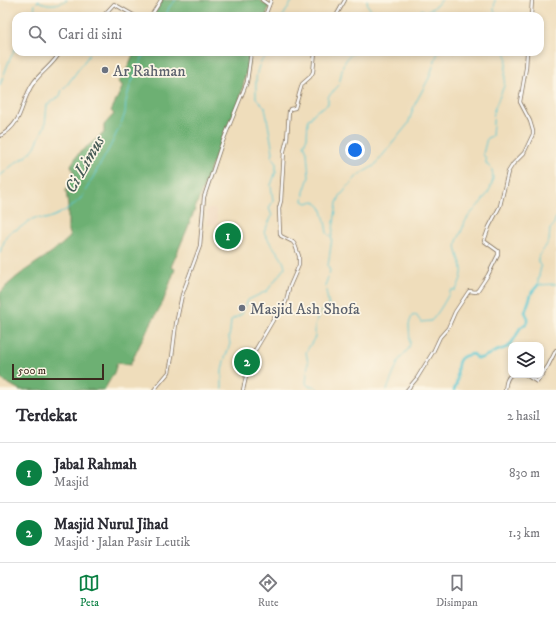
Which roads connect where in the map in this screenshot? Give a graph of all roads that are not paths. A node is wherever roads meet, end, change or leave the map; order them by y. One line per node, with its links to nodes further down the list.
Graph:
1 (161, 0): 9 (street)
2 (262, 0): 6 (street)
3 (271, 0): 6 (street)
4 (345, 0): 11 (street)
5 (532, 0): 12 (street)
6 (269, 5): 10 (street)
7 (107, 12): 8 (street)
8 (128, 12)
9 (154, 12)
10 (266, 12)
11 (338, 12)
12 (531, 12)
13 (58, 56): 17 (street)
14 (250, 56): 23 (street)
15 (315, 56): 24 (street)
16 (527, 56): 25 (street)
17 (0, 136)
18 (556, 350): 19 (street)
19 (544, 372)
20 (508, 377): 26 (street)
21 (531, 378): 22 (street)
22 (540, 378)
23 (154, 390)
24 (243, 390)
25 (407, 390)
26 (504, 390)

